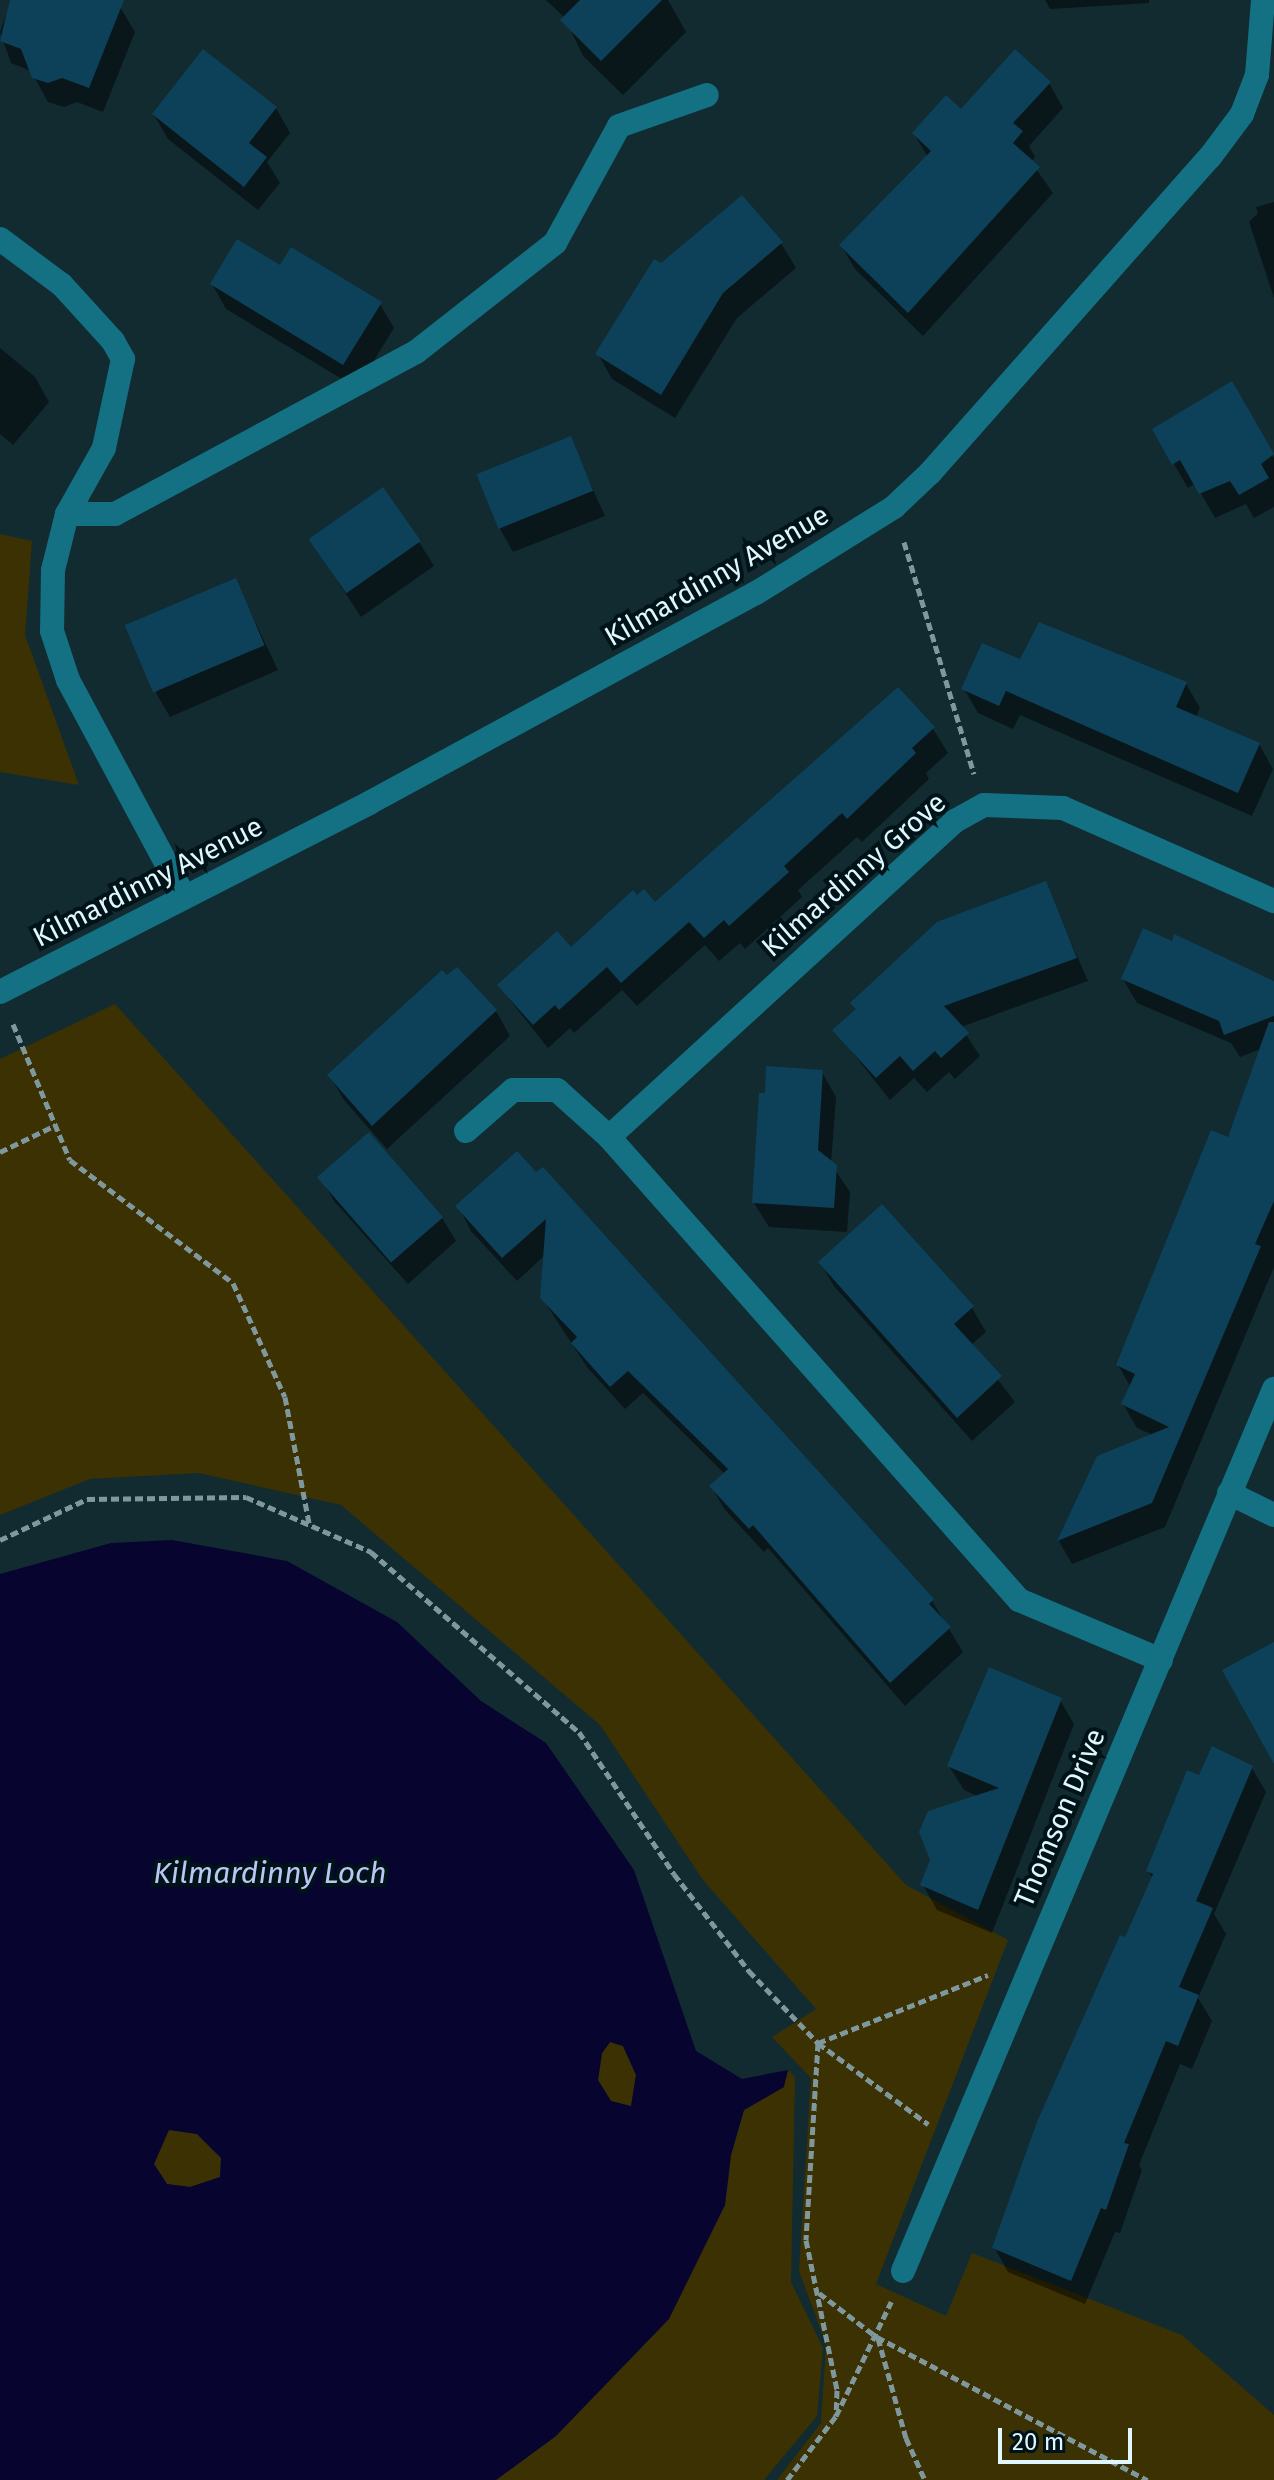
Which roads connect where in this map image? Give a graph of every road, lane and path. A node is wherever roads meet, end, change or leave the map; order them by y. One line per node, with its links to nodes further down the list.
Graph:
1 (1263, 0): 4 (street, Kilmardinny Avenue)
2 (707, 95): 5 (street)
3 (0, 239): 5 (street)
4 (894, 507): 6 (path); 7 (street, Kilmardinny Avenue)
5 (67, 514): 7 (street)
6 (984, 805): 8 (street, Kilmardinny Grove); 12 (street, Kilmardinny Grove)
7 (184, 896): 9 (street, Kilmardinny Avenue)
8 (1274, 901)
9 (3, 1000): 10 (path)
10 (56, 1125): 13 (path); 17 (path)
11 (466, 1131): 12 (street)
12 (609, 1137): 19 (street)
13 (0, 1152)
14 (1274, 1389): 15 (street, Thomson Drive)
15 (1229, 1493): 16 (street); 19 (street, Thomson Drive)
16 (1274, 1515)
17 (309, 1524): 18 (path); 21 (path)
18 (0, 1540)
19 (1161, 1660): 20 (street, Thomson Drive)
20 (1032, 1958): 21 (path); 22 (street, Thomson Drive)
21 (818, 2043): 22 (path); 24 (path)
22 (954, 2143): 23 (street, Thomson Drive)
23 (903, 2271): 25 (path)
24 (818, 2292): 25 (path); 26 (path)
25 (877, 2337): 26 (path); 28 (path); 29 (path)
26 (836, 2416): 27 (path)
27 (787, 2480)
28 (925, 2480)
29 (1147, 2480)

